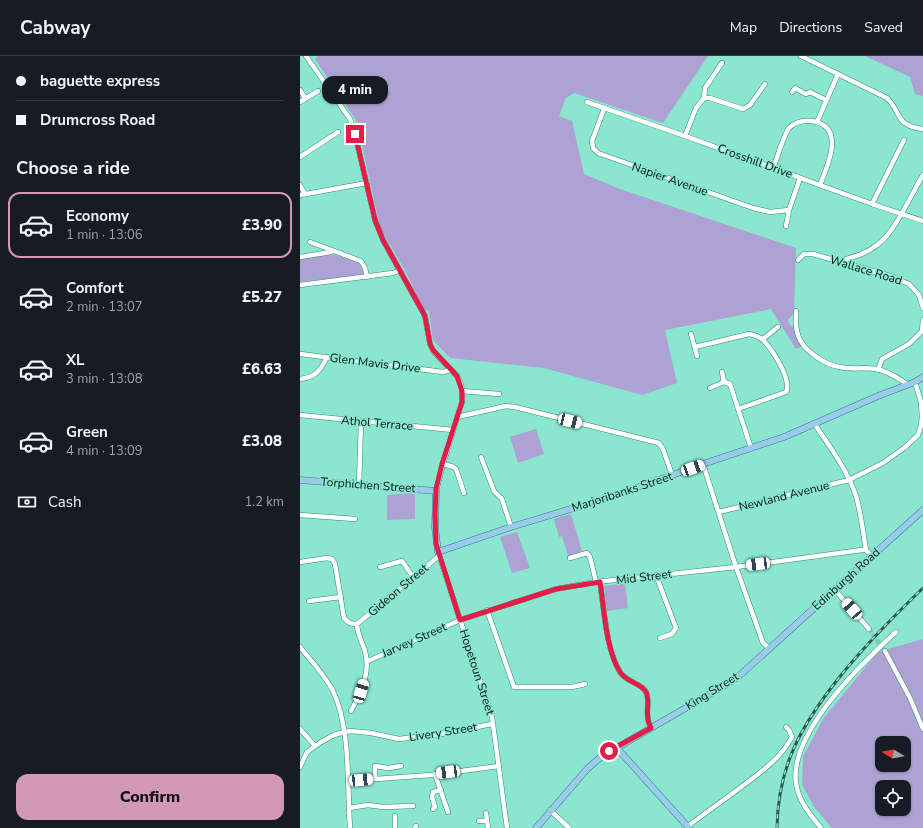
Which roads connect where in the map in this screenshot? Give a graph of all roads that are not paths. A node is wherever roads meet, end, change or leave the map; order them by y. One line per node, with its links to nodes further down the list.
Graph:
1 (306, 56): 24 (street)
2 (801, 56): 4 (street)
3 (722, 63): 10 (street)
4 (838, 74): 11 (street); 16 (street)
5 (765, 84): 10 (street)
6 (300, 90): 9 (street)
7 (318, 91): 9 (street)
8 (792, 92): 11 (street)
9 (305, 98): 12 (street)
10 (704, 98): 18 (street)
11 (826, 100): 15 (street)
12 (300, 102)
13 (587, 102): 14 (street, Crosshill Drive)
14 (604, 109): 18 (street, Crosshill Drive); 29 (street, Napier Avenue)
15 (817, 122): 21 (street); 26 (street)
16 (923, 129)
17 (338, 132): 20 (street)
18 (685, 136): 21 (street, Crosshill Drive)
19 (904, 140): 28 (street)
20 (300, 156)
21 (773, 168): 23 (street, Crosshill Drive)
22 (923, 175): 30 (street)
23 (800, 178): 26 (street, Crosshill Drive); 29 (street)
24 (367, 183): 27 (street); 38 (street)
25 (300, 184): 27 (street)
26 (820, 185): 28 (street, Crosshill Drive)
27 (303, 194)
28 (872, 204): 30 (street, Crosshill Drive)
29 (789, 210): 32 (street)
30 (900, 214): 31 (street, Crosshill Drive); 37 (street)
31 (923, 221)
32 (786, 226)
33 (310, 242): 34 (street)
34 (333, 251): 35 (street); 39 (street)
35 (300, 257)
36 (798, 260): 37 (street, Wallace Road)
37 (840, 261): 41 (street, Wallace Road)
38 (400, 270): 39 (street); 53 (street)
39 (367, 276): 40 (street)
40 (300, 285)
41 (922, 300): 42 (street, Wallace Road)
42 (923, 308)
43 (796, 311): 54 (street)
44 (923, 320): 46 (street)
45 (778, 327): 48 (street)
46 (922, 331): 54 (street)
47 (691, 334): 49 (street)
48 (762, 339): 49 (street); 64 (street)
49 (695, 347): 51 (street)
50 (300, 354): 52 (street, Glen Mavis Drive)
51 (697, 356)
52 (327, 357): 53 (street, Glen Mavis Drive); 57 (street)
53 (450, 370): 62 (street)
54 (878, 370): 60 (street)
55 (722, 372): 58 (street)
56 (923, 377): 59 (main road, Marjoribanks Street)
57 (300, 379)
58 (724, 382): 61 (street); 64 (street)
59 (915, 382): 60 (main road, Marjoribanks Street); 70 (street)
60 (907, 384): 68 (main road, Marjoribanks Street)
61 (710, 388)
62 (462, 391): 63 (street); 66 (street)
63 (499, 394)
64 (738, 409): 71 (street)
65 (300, 416): 67 (street, Athol Terrace)
66 (457, 417): 69 (street); 75 (street)
67 (361, 422): 69 (street, Athol Terrace); 78 (street)
68 (814, 423): 71 (main road, Marjoribanks Street); 77 (street)
69 (453, 430): 73 (street)
70 (920, 434): 77 (street, Newland Avenue)
71 (751, 448): 74 (main road, Marjoribanks Street)
72 (481, 457): 85 (street)
73 (442, 464): 79 (street); 80 (street)
74 (703, 464): 75 (main road, Marjoribanks Street); 82 (street)
75 (672, 475): 85 (main road, Marjoribanks Street)
76 (300, 480): 78 (main road, Torphichen Street)
77 (849, 480): 82 (street, Newland Avenue); 86 (street)
78 (359, 485): 79 (main road, Torphichen Street)
79 (436, 491): 87 (main road)
80 (464, 493)
81 (923, 510): 88 (main road, Edinburgh Road)
82 (719, 512): 92 (street)
83 (300, 516): 84 (street)
84 (355, 519)
85 (511, 527): 87 (main road, Marjoribanks Street)
86 (866, 550): 88 (street); 92 (street, Mid Street)
87 (438, 554): 94 (street, Gideon Street); 100 (street, Hopetoun Street)
88 (872, 556): 96 (main road, Edinburgh Road)
89 (570, 558): 95 (street)
90 (300, 562): 97 (street)
91 (380, 567): 94 (street)
92 (736, 567): 93 (street, Mid Street); 106 (street)
93 (656, 575): 95 (street, Mid Street); 104 (street)
94 (412, 577): 101 (street, Gideon Street)
95 (598, 582): 99 (street, Mid Street); 113 (street)
96 (834, 590): 102 (street); 106 (main road, Edinburgh Road)
97 (341, 597): 98 (street); 101 (street)
98 (309, 601)
99 (487, 610): 100 (street, Mid Street); 109 (street)
100 (460, 620): 108 (street, Jarvey Street); 111 (street, Hopetoun Street)
101 (357, 624): 108 (street)
102 (869, 629)
103 (896, 632): 142 (street)
104 (662, 636)
105 (300, 647): 116 (street)
106 (769, 648): 113 (main road, King Street)
107 (885, 651): 115 (street)
108 (368, 661): 110 (street)
109 (585, 684)
110 (351, 711)
111 (492, 724): 116 (street, Livery Street); 120 (street, Hopetoun Street)
112 (786, 727): 135 (street)
113 (651, 728): 118 (main road, King Street)
114 (300, 729): 117 (street)
115 (923, 729)
116 (345, 732): 117 (street); 124 (street)
117 (315, 746): 121 (street)
118 (616, 747): 129 (main road, King Street); 135 (main road)
119 (401, 766): 123 (street)
120 (499, 766): 122 (street); 139 (street, Hopetoun Street)
121 (300, 767)
122 (435, 774): 123 (street); 125 (street)
123 (375, 779): 124 (street)
124 (348, 781): 127 (street)
125 (441, 790): 128 (street); 130 (street)
126 (413, 806): 127 (street)
127 (349, 808): 136 (street)
128 (433, 809)
129 (550, 810): 140 (main road, King Street); 141 (street)
130 (448, 812)
131 (486, 813): 133 (street)
132 (395, 816): 137 (street)
133 (487, 821): 134 (street); 138 (street)
134 (479, 822)
135 (688, 827)
136 (350, 828)
137 (395, 828)
138 (488, 828)
139 (507, 828)
140 (536, 828)
141 (569, 828)
142 (821, 828)

